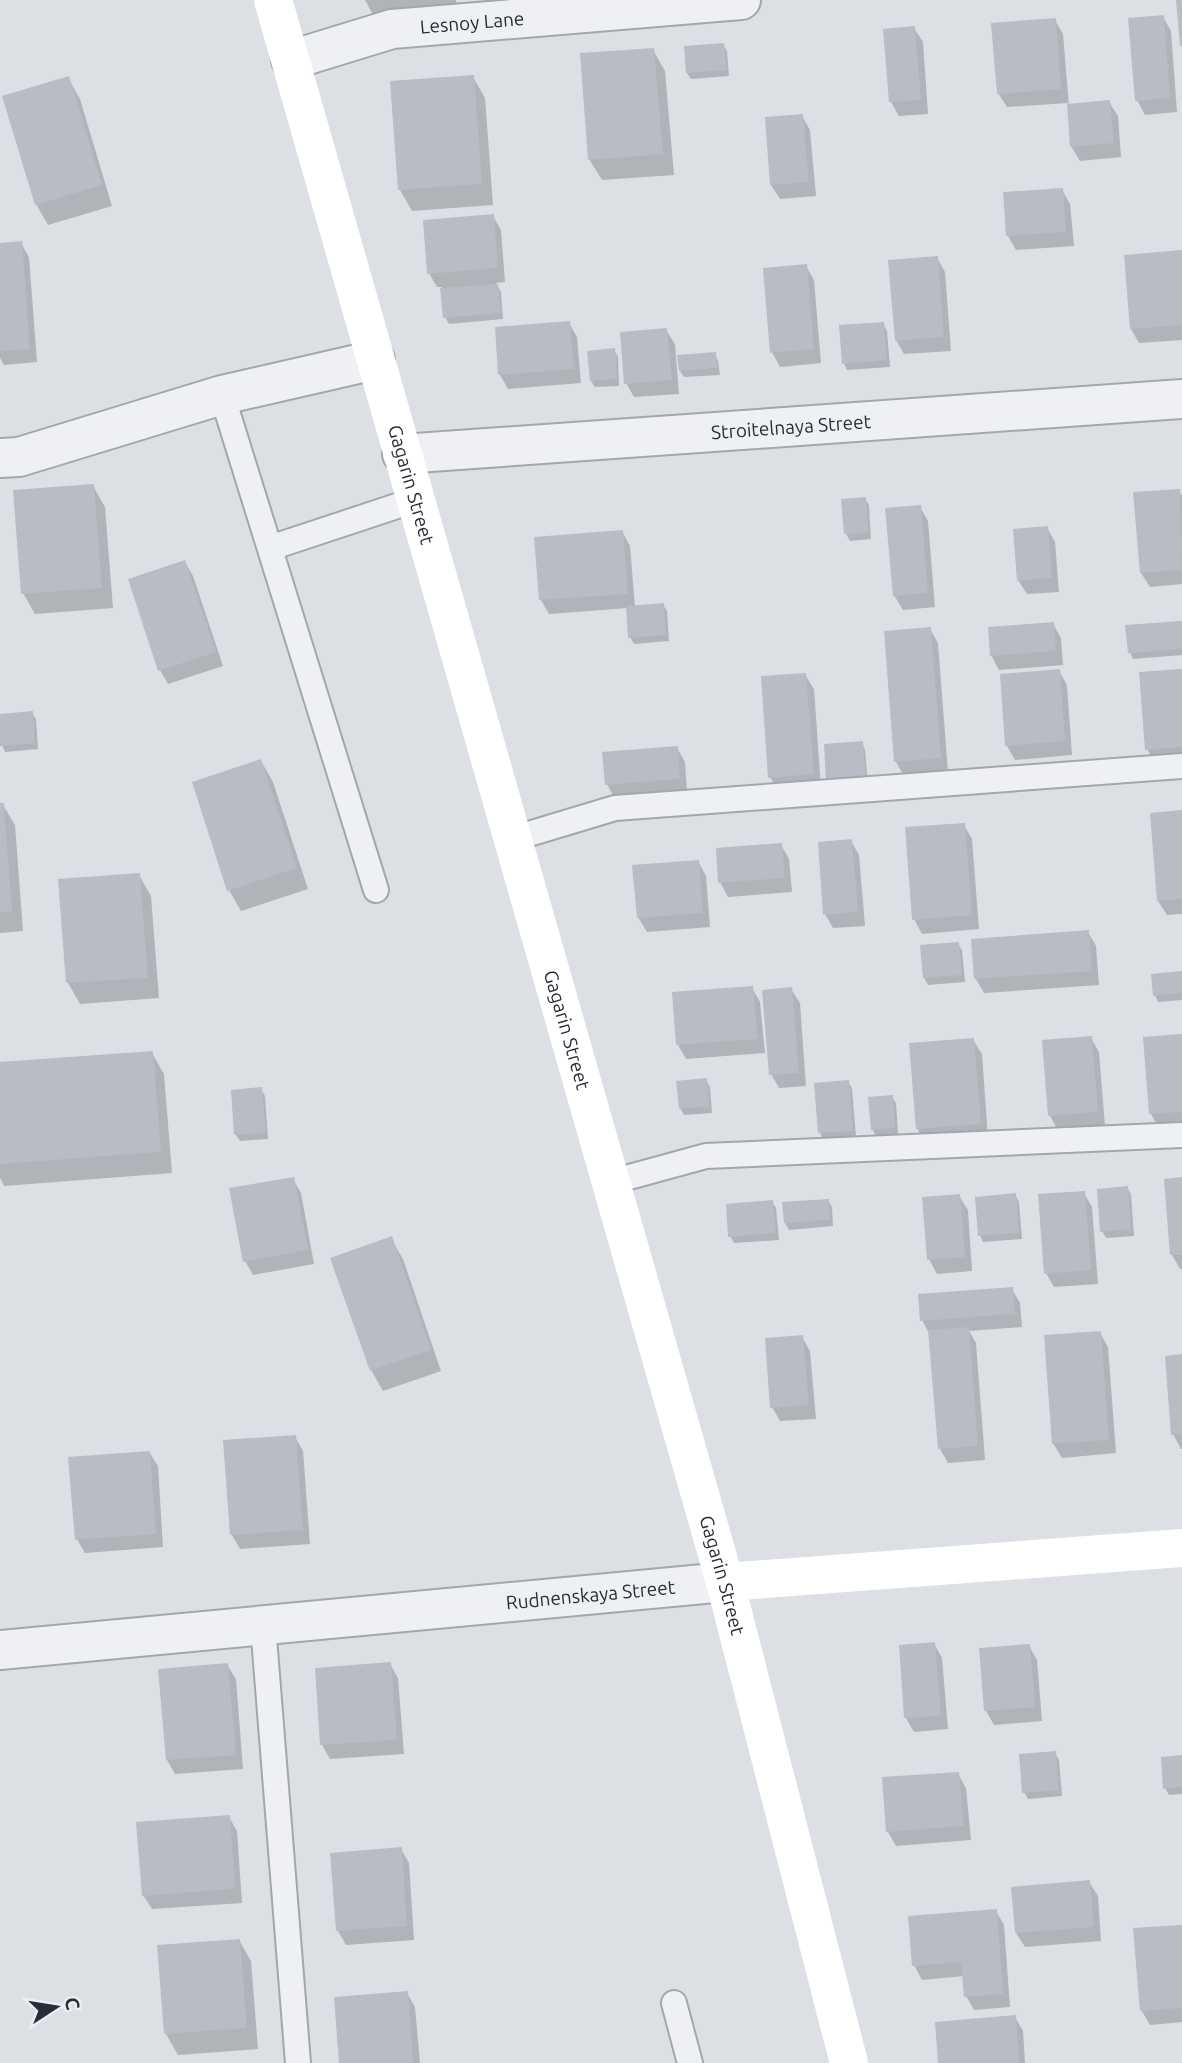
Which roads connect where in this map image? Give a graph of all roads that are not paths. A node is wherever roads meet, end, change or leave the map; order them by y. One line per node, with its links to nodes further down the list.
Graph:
1 (274, 0): 3 (street, Gagarin Street)
2 (741, 0): 3 (street, Lesnoy Lane)
3 (291, 60): 4 (street, Gagarin Street)
4 (375, 360): 5 (street); 7 (street, Gagarin Street)
5 (222, 395): 8 (street); 10 (lane)
6 (1182, 398): 7 (street, Stroitelnaya Street)
7 (402, 454): 9 (street, Gagarin Street)
8 (0, 458)
9 (415, 500): 10 (lane); 12 (street, Gagarin Street)
10 (270, 548): 13 (lane)
11 (1182, 766): 12 (lane)
12 (512, 839): 15 (street, Gagarin Street)
13 (376, 890)
14 (1182, 1135): 15 (lane)
15 (611, 1182): 17 (street, Gagarin Street)
16 (1182, 1548): 17 (street, Rudnenskaya Street)
17 (725, 1581): 18 (street, Rudnenskaya Street); 23 (street, Gagarin Street)
18 (263, 1625): 19 (street, Rudnenskaya Street); 21 (lane)
19 (0, 1650)
20 (674, 2003): 22 (lane)
21 (298, 2063)
22 (690, 2063)
23 (849, 2063)

